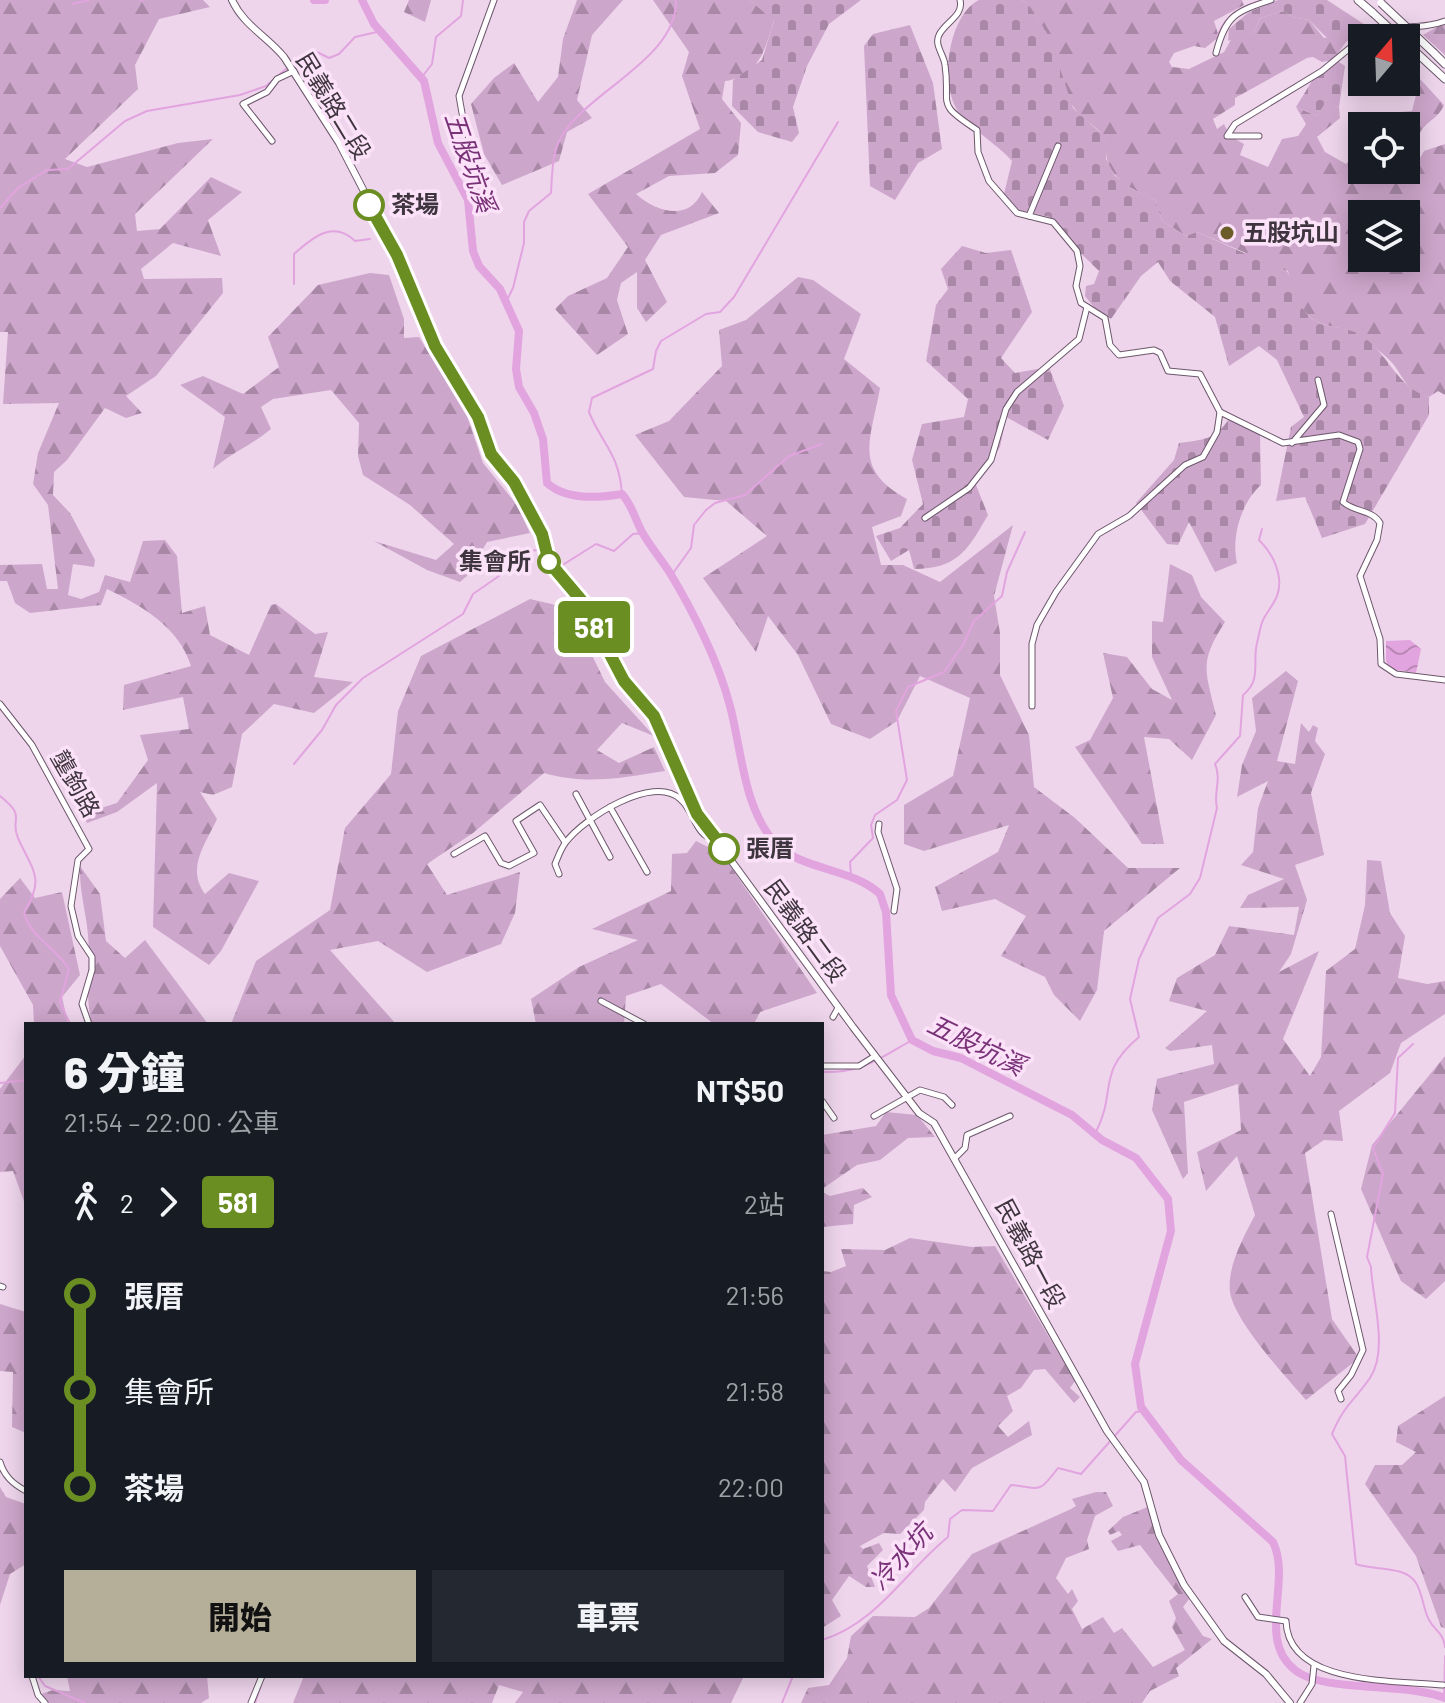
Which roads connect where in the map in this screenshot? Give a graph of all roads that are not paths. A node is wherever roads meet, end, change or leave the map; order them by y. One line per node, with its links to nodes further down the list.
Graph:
1 (232, 0): 14 (main road, 民義路二段)
2 (494, 0): 19 (street)
3 (960, 0): 20 (street)
4 (1271, 0): 11 (street)
5 (1358, 0): 8 (highway, bridge)
6 (1379, 2): 13 (highway, bridge)
7 (1445, 21): 9 (street)
8 (1385, 24)
9 (1420, 26)
10 (1348, 50): 16 (street)
11 (1216, 53)
12 (1420, 56): 15 (highway)
13 (1445, 64)
14 (291, 67): 17 (street); 33 (main road, 民義路二段)
15 (1445, 79)
16 (1259, 136)
17 (272, 141)
18 (1058, 146): 20 (street)
19 (478, 155)
20 (1029, 216): 21 (street)
21 (1087, 307): 23 (street); 25 (street)
22 (1318, 380): 24 (street)
23 (1220, 412): 24 (street); 28 (street)
24 (1292, 444): 26 (street)
25 (925, 518)
26 (1445, 680)
27 (0, 704): 43 (street, 壟鉤路)
28 (1032, 706)
29 (576, 794): 31 (street)
30 (610, 807): 31 (street); 33 (street); 37 (street)
31 (591, 820): 34 (street); 36 (street)
32 (879, 824): 39 (street)
33 (715, 840): 41 (main road, 民義路二段)
34 (565, 842): 35 (street); 38 (street)
35 (454, 854)
36 (610, 857)
37 (647, 872)
38 (559, 874)
39 (894, 911)
40 (601, 1001): 44 (street)
41 (838, 1008): 42 (street); 45 (main road, 民義路二段)
42 (833, 1017)
43 (88, 1022)
44 (640, 1022)
45 (878, 1059): 46 (street); 47 (main road, 民義路二段)
46 (824, 1066)
47 (907, 1098): 49 (street); 50 (street); 53 (main road, 民義路一段)
48 (824, 1104): 52 (street)
49 (952, 1105)
50 (874, 1116)
51 (1010, 1116): 53 (street)
52 (834, 1118)
53 (955, 1158): 65 (main road, 民義路一段)
54 (1331, 1214): 55 (street)
55 (1341, 1399)
56 (0, 1462): 57 (street)
57 (24, 1489)
58 (1245, 1597): 59 (street)
59 (1314, 1667): 62 (street); 66 (street)
60 (33, 1678): 63 (street)
61 (261, 1678): 64 (street)
62 (1443, 1685)
63 (45, 1703)
64 (251, 1703)
65 (1290, 1703)
66 (1300, 1703)

